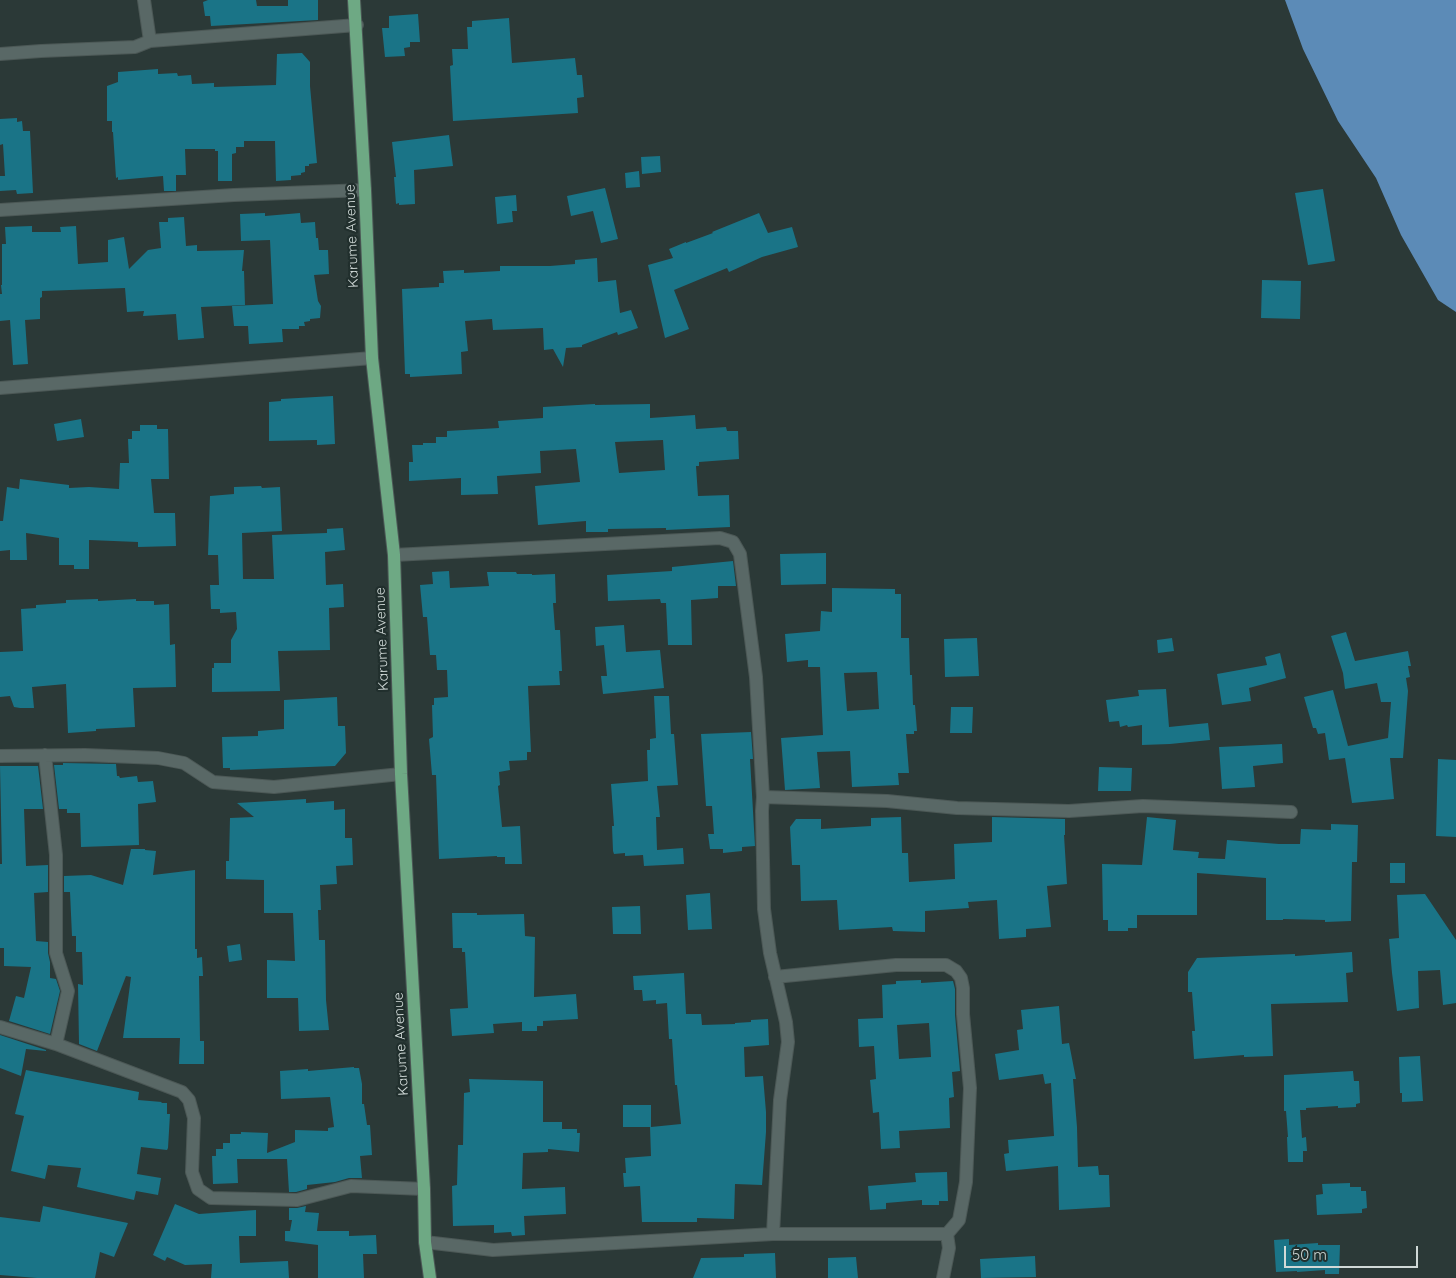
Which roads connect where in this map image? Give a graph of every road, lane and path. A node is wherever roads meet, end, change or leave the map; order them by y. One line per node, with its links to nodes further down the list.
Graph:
1 (144, 0): 4 (street)
2 (354, 0): 3 (main road, Karume Avenue)
3 (356, 25): 4 (street); 6 (main road, Karume Avenue)
4 (150, 41): 5 (street)
5 (0, 54)
6 (365, 190): 7 (street); 8 (main road, Karume Avenue)
7 (0, 210)
8 (372, 358): 9 (street); 10 (main road, Karume Avenue)
9 (0, 388)
10 (394, 555): 13 (main road, Karume Avenue); 14 (street)
11 (45, 755): 12 (street); 13 (street); 18 (street)
12 (0, 756)
13 (400, 774): 19 (main road, Karume Avenue)
14 (763, 797): 15 (street); 16 (street)
15 (1291, 812)
16 (775, 976): 20 (street); 21 (street)
17 (0, 1026): 18 (street)
18 (56, 1044): 19 (street)
19 (424, 1188): 22 (main road, Karume Avenue)
20 (773, 1234): 21 (street); 22 (street)
21 (947, 1234): 24 (street)
22 (425, 1242): 23 (main road, Karume Avenue)
23 (430, 1278)
24 (943, 1278)

